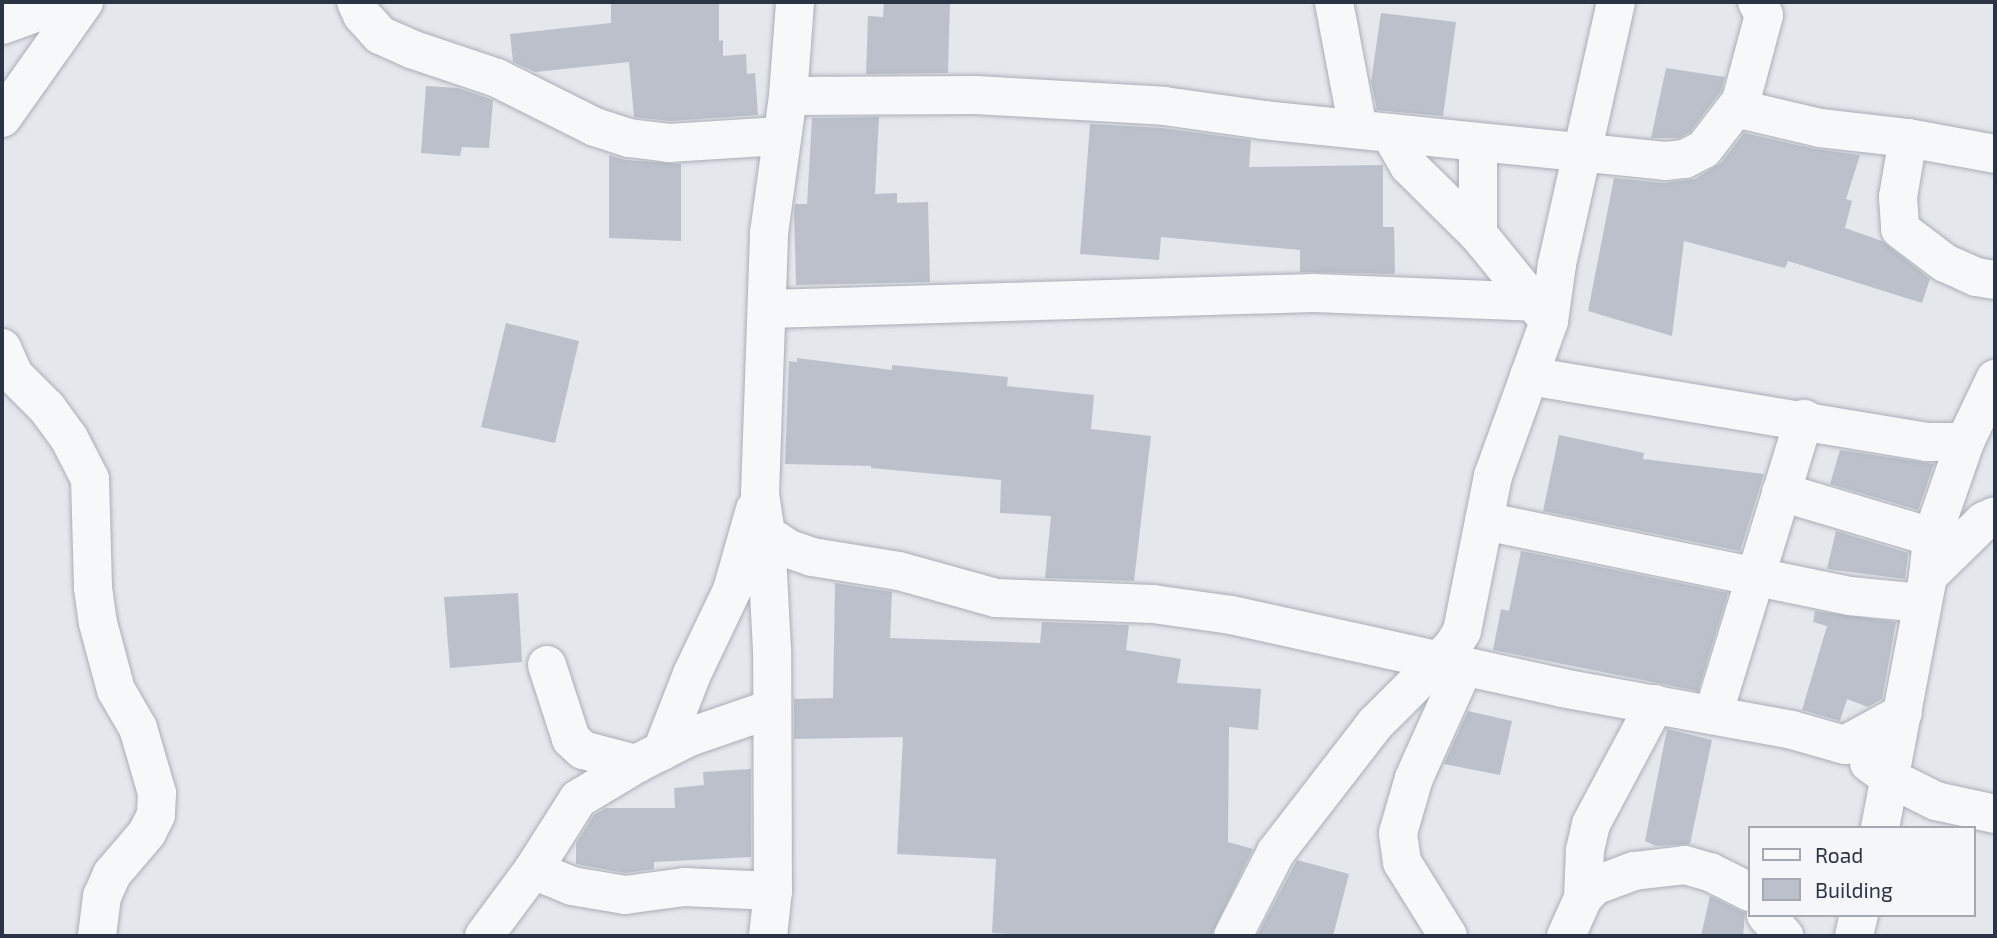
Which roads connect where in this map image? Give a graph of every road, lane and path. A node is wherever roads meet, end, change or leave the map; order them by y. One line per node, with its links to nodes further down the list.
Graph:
1 (66, 2): 8 (street)
2 (84, 2): 11 (street)
3 (356, 2): 13 (street)
4 (795, 2): 9 (street)
5 (1334, 2): 12 (street)
6 (1616, 2): 16 (street)
7 (1757, 2): 10 (street)
8 (2, 25)
9 (788, 96): 12 (street); 13 (street)
10 (1741, 101): 14 (street); 16 (street)
11 (2, 118)
12 (1374, 131): 15 (street); 18 (street)
13 (780, 136): 20 (street)
14 (1908, 138): 17 (street); 19 (street)
15 (1478, 143): 16 (street); 18 (street)
16 (1581, 153): 21 (street)
17 (1995, 154)
18 (1478, 234): 21 (street)
19 (1995, 280)
20 (768, 309): 21 (street); 28 (street)
21 (1542, 311): 23 (street)
22 (2, 348): 54 (street)
23 (1529, 376): 25 (street); 30 (street)
24 (1995, 379): 26 (street)
25 (1804, 419): 26 (street); 27 (street)
26 (1965, 442): 32 (street)
27 (1781, 492): 32 (street); 33 (street)
28 (760, 494): 31 (street); 43 (street)
29 (1995, 516): 34 (street)
30 (1484, 521): 33 (street); 35 (street)
31 (766, 534): 35 (street); 38 (street)
32 (1932, 537): 34 (street)
33 (1756, 576): 34 (street); 40 (street)
34 (1925, 589): 39 (street)
35 (1451, 663): 37 (street); 57 (street); 58 (street)
36 (547, 665): 41 (street)
37 (1655, 704): 40 (street); 51 (street)
38 (771, 709): 43 (street); 49 (street)
39 (1903, 713): 42 (street); 44 (street)
40 (1713, 715): 42 (street)
41 (571, 739): 43 (street); 47 (street)
42 (1845, 745): 44 (street)
43 (649, 757): 47 (street)
44 (1888, 777): 45 (street); 46 (street)
45 (1995, 814)
46 (1880, 826)
47 (558, 827): 48 (street)
48 (533, 870): 49 (street); 55 (street)
49 (773, 891): 56 (street)
50 (1748, 891): 51 (street)
51 (1583, 898): 59 (street)
52 (1768, 917): 60 (street)
53 (1859, 917): 61 (street)
54 (97, 936)
55 (484, 936)
56 (768, 936)
57 (1233, 936)
58 (1448, 936)
59 (1566, 936)
60 (1784, 936)
61 (1854, 936)

